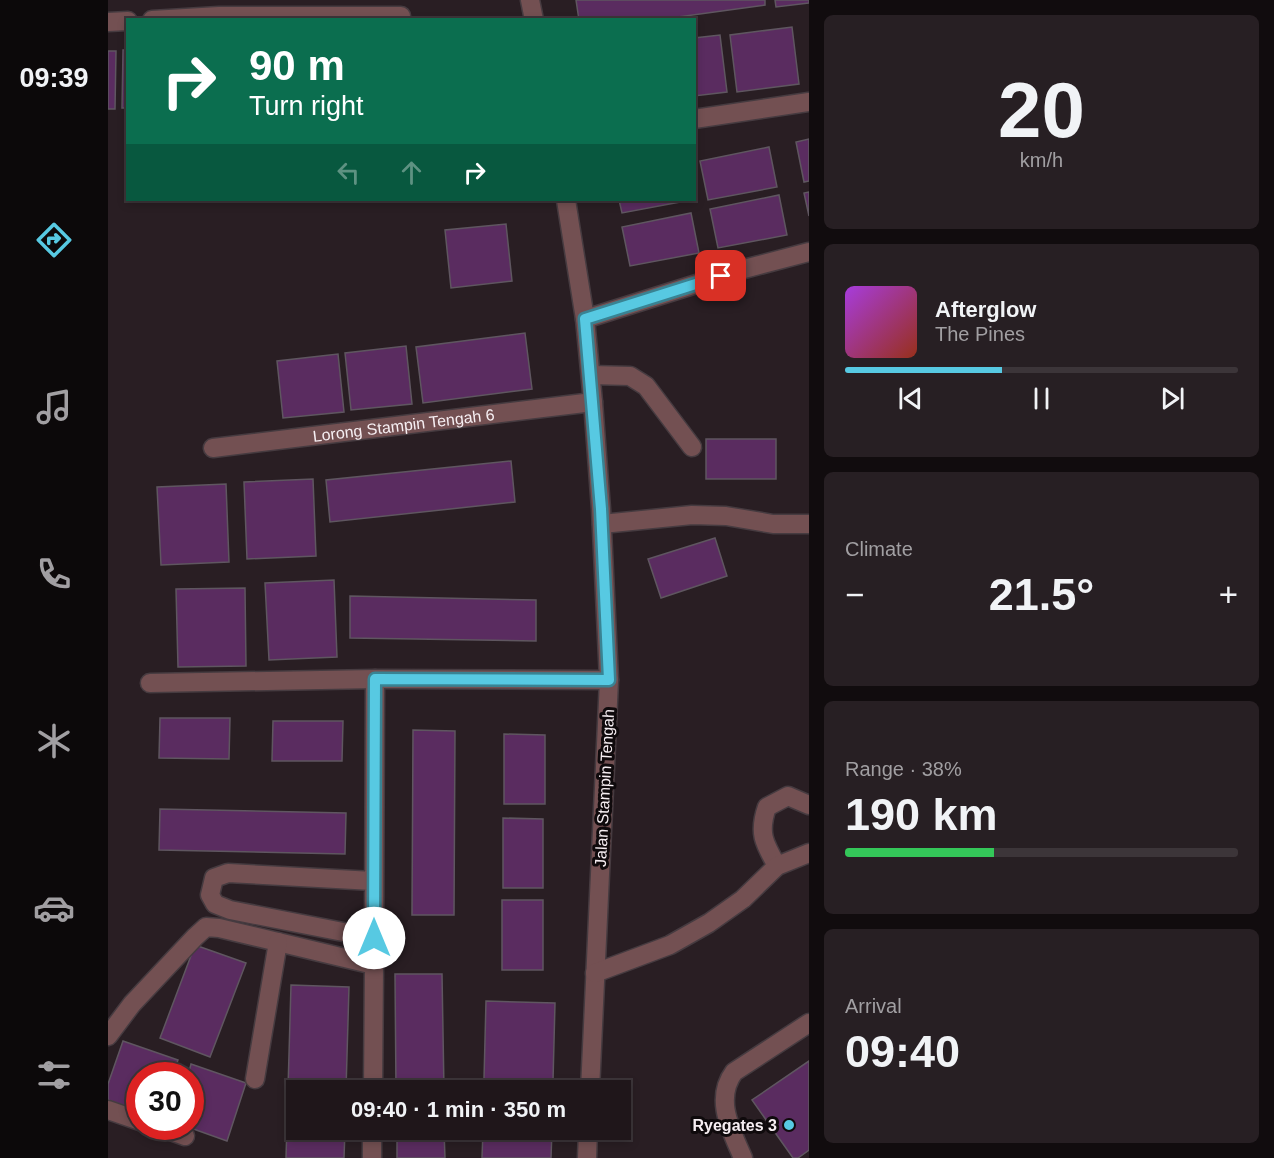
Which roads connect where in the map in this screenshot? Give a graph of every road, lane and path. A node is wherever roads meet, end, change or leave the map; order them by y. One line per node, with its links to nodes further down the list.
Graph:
1 (530, 0): 5 (street)
2 (219, 8): 3 (street); 4 (street)
3 (401, 16)
4 (163, 18)
5 (534, 18)
6 (126, 21): 7 (street)
7 (108, 22)
8 (809, 102): 9 (street)
9 (696, 119)
10 (566, 201): 12 (street, Jalan Stampin Tengah)
11 (809, 252): 12 (street)
12 (585, 319): 13 (street, Jalan Stampin Tengah)
13 (591, 375): 14 (street, Jalan Stampin Tengah); 15 (street)
14 (593, 402): 16 (street, Lorong Stampin Tengah 6); 17 (street, Jalan Stampin Tengah)
15 (692, 447)
16 (213, 448)
17 (602, 524): 18 (street); 20 (street, Jalan Stampin Tengah)
18 (809, 524)
19 (375, 679): 20 (street); 21 (street); 25 (street)
20 (609, 680): 27 (street, Jalan Stampin Tengah)
21 (150, 683)
22 (809, 805): 24 (street)
23 (809, 853): 24 (street)
24 (777, 866): 27 (street)
25 (373, 881): 25 (street)
26 (278, 942): 29 (street); 30 (street); 31 (street)
27 (595, 973): 32 (street, Jalan Stampin Tengah)
28 (809, 1023): 39 (street)
29 (108, 1036)
30 (255, 1079)
31 (372, 1080)
32 (590, 1080)
33 (108, 1110): 34 (street)
34 (126, 1116)
35 (372, 1140): 37 (street)
36 (588, 1140): 38 (street)
37 (372, 1158)
38 (587, 1158)
39 (743, 1158)

